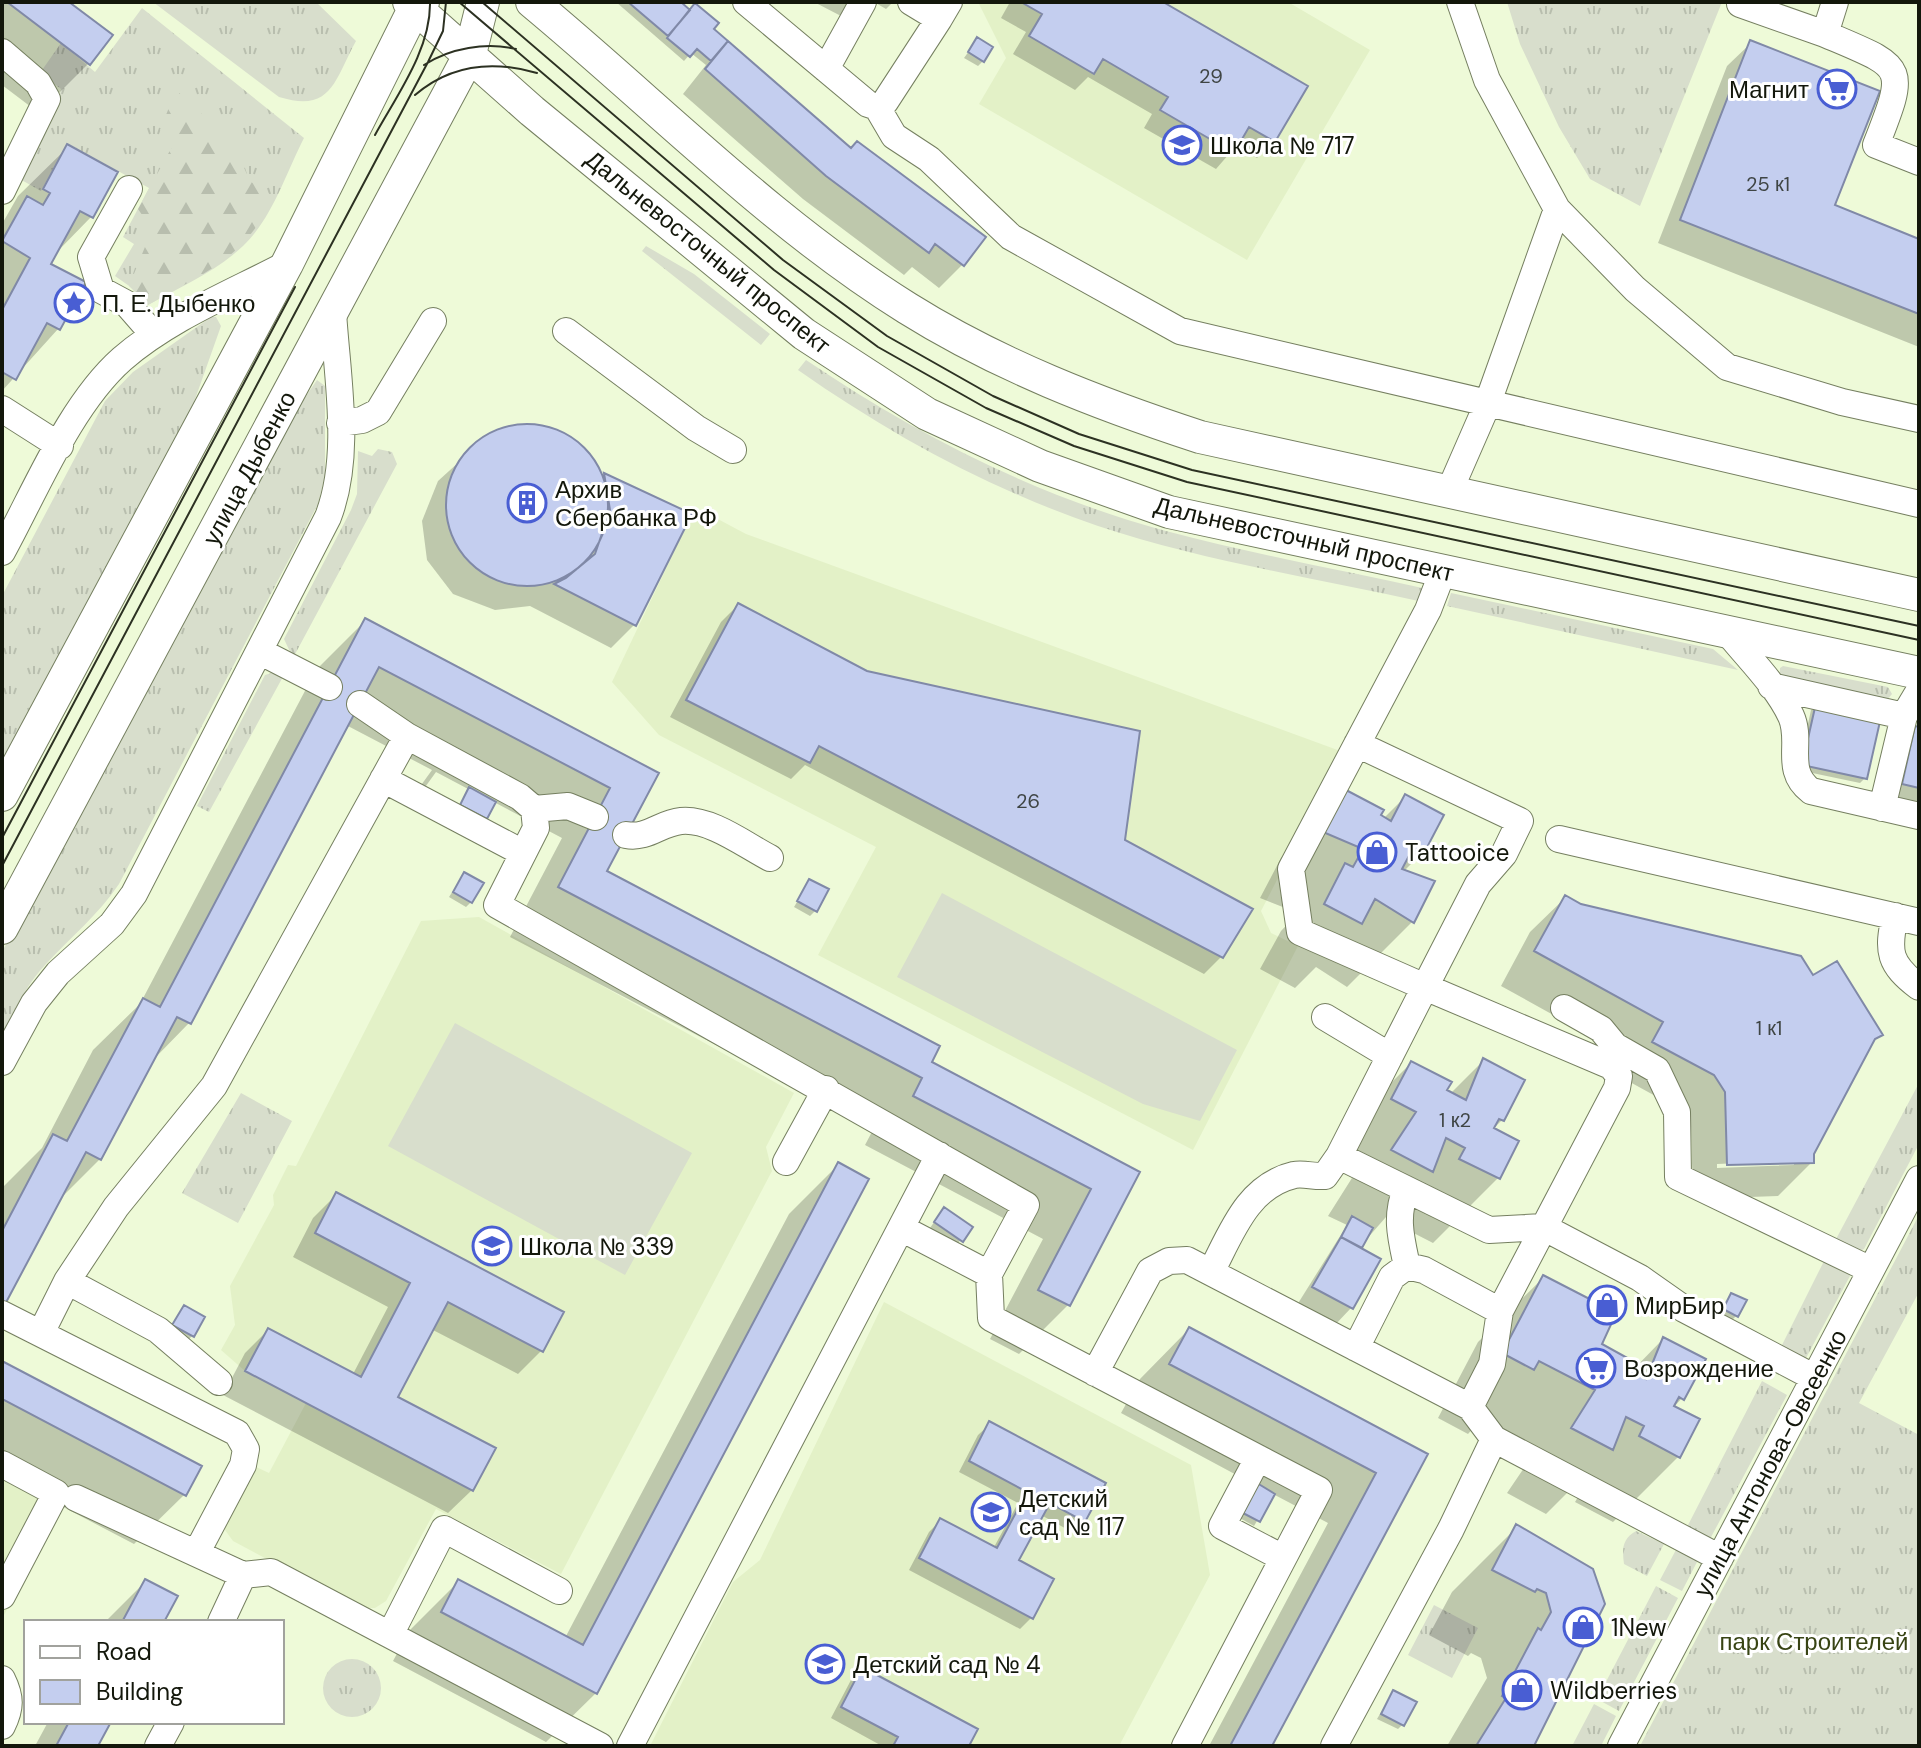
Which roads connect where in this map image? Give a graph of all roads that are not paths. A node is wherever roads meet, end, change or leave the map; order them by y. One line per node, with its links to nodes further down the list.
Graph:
1 (483, 2): 13 (main road, улица Дыбенко)
2 (532, 2): 31 (main road)
3 (746, 2): 14 (street)
4 (863, 2): 14 (street)
5 (911, 2): 10 (street)
6 (1460, 2): 19 (street)
7 (1835, 2): 11 (street)
8 (415, 4): 13 (main road, Дальневосточный проспект); 20 (main road)
9 (1740, 4): 11 (street)
10 (944, 10): 15 (street)
11 (1825, 34): 16 (street)
12 (2, 52): 18 (street)
13 (470, 54): 21 (main road, улица Дыбенко); 34 (main road, Дальневосточный проспект)
14 (826, 69): 15 (street)
15 (877, 107): 25 (street)
16 (1919, 162)
17 (129, 189): 24 (street)
18 (2, 191)
19 (1557, 209): 25 (street); 27 (street)
20 (287, 264): 24 (street); 47 (main road)
21 (333, 312): 28 (street); 57 (main road, улица Дыбенко)
22 (433, 321): 28 (street)
23 (566, 331): 30 (street)
24 (154, 335): 29 (street)
25 (1487, 405): 31 (street); 32 (street)
26 (2, 409): 29 (street)
27 (1919, 419)
28 (340, 423): 37 (street)
29 (60, 446): 33 (street)
30 (733, 450)
31 (1449, 492): 35 (main road)
32 (1919, 504)
33 (2, 552)
34 (1443, 571): 36 (main road, Дальневосточный проспект); 45 (street)
35 (1919, 595)
36 (1729, 634): 38 (main road, Дальневосточный проспект); 39 (street)
37 (259, 651): 40 (street); 63 (street)
38 (1919, 673)
39 (1771, 686): 43 (street); 48 (street)
40 (329, 687)
41 (1919, 691): 43 (street)
42 (360, 704): 44 (street)
43 (1904, 716): 48 (street)
44 (407, 736): 46 (street); 49 (street)
45 (1357, 744): 58 (street); 58 (street)
46 (383, 779): 54 (street); 76 (street)
47 (2, 795)
48 (1882, 808): 50 (street)
49 (534, 809): 51 (street); 54 (street)
50 (1919, 816)
51 (595, 817)
52 (626, 835): 55 (street)
53 (1559, 839): 56 (street)
54 (523, 853): 64 (street)
55 (770, 858)
56 (1907, 919): 59 (street)
57 (2, 928)
58 (1425, 987): 62 (street); 70 (street)
59 (1919, 987)
60 (1564, 1008): 73 (street)
61 (1325, 1017): 62 (street)
62 (1390, 1056): 66 (street)
63 (2, 1062)
64 (826, 1089): 65 (street); 67 (street)
65 (939, 1155): 71 (street); 75 (street)
66 (1339, 1156): 69 (street); 74 (street)
67 (786, 1162)
68 (1919, 1179): 73 (street, улица Антонова-Овсеенко)
69 (1406, 1189): 70 (street); 72 (street)
70 (1543, 1227): 77 (street); 82 (street)
71 (901, 1228): 75 (street); 102 (street)
72 (1407, 1266): 77 (street); 80 (street)
73 (1871, 1270): 82 (street, улица Антонова-Овсеенко)
74 (1211, 1272): 80 (street); 81 (street)
75 (989, 1274): 81 (street)
76 (67, 1281): 79 (street); 83 (street)
77 (1500, 1311): 84 (street)
78 (2, 1314): 79 (street)
79 (41, 1333): 89 (street)
80 (1356, 1348): 84 (street)
81 (1095, 1373): 86 (street)
82 (1815, 1378): 91 (street, улица Антонова-Овсеенко)
83 (219, 1382)
84 (1470, 1407): 85 (street)
85 (1494, 1439): 91 (street); 104 (street)
86 (1258, 1458): 90 (street); 90 (street)
87 (2, 1464): 94 (street)
88 (76, 1498): 89 (street)
89 (197, 1552): 92 (street)
90 (1283, 1558): 103 (street)
91 (1720, 1558): 105 (street, улица Антонова-Овсеенко)
92 (243, 1575): 95 (street); 96 (street)
93 (559, 1591): 96 (street)
94 (2, 1596)
95 (222, 1620)
96 (390, 1635): 101 (street)
97 (2, 1679): 99 (street)
98 (170, 1724): 100 (street)
99 (2, 1726)
100 (158, 1746)
101 (600, 1746)
102 (630, 1746)
103 (1185, 1746)
104 (1334, 1746)
105 (1621, 1746)

